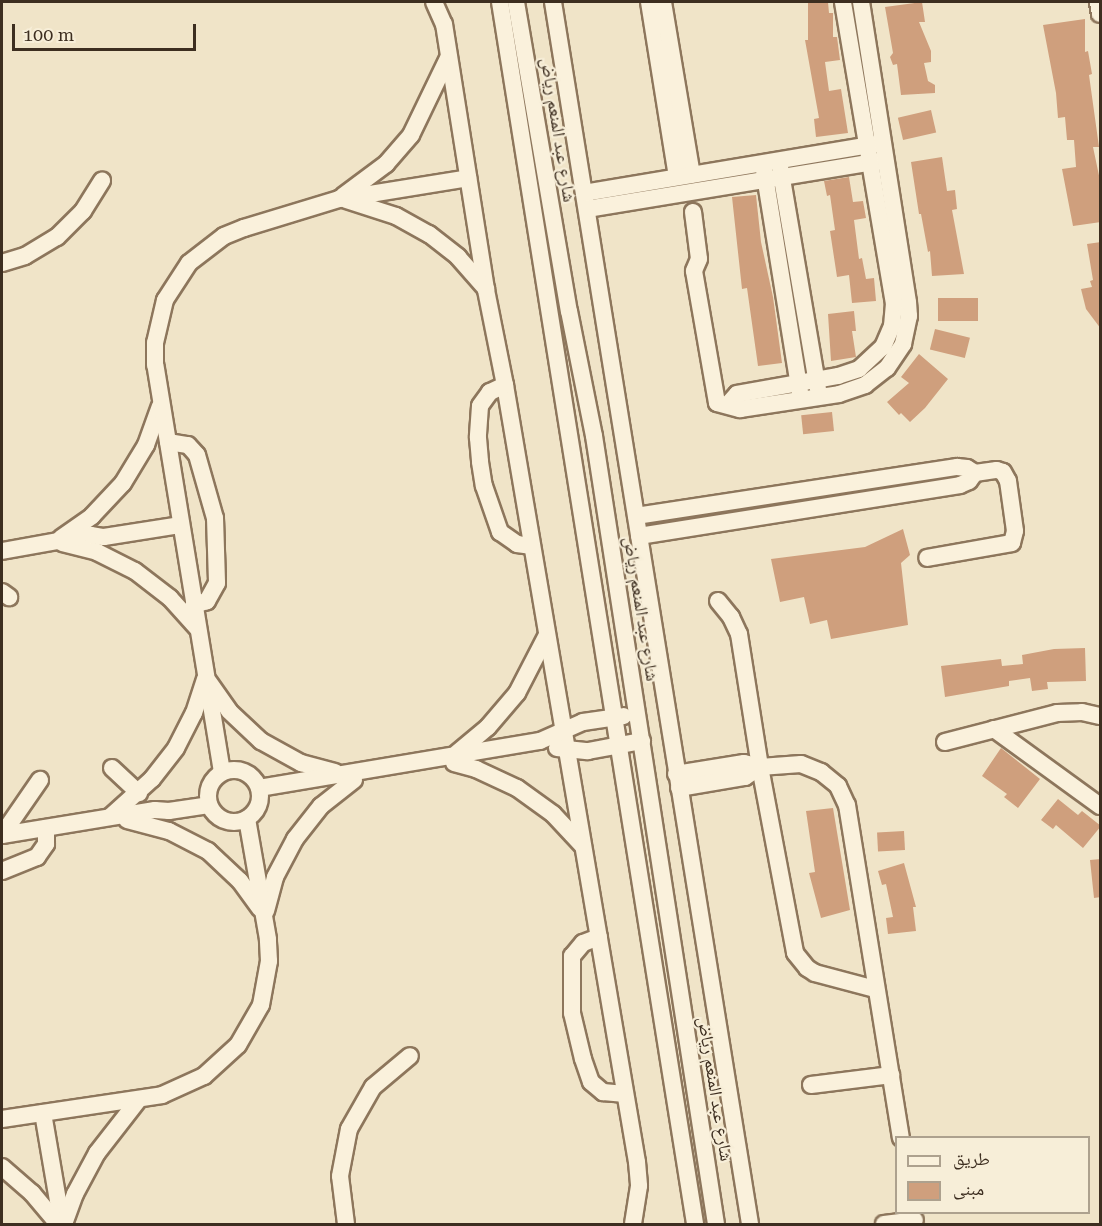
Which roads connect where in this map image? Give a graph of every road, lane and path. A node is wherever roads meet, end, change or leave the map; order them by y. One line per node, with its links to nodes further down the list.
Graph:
1 (434, 2): 11 (street)
2 (500, 2): 43 (street, شارع عبد المنعم رياض)
3 (516, 2): 41 (street, شارع عبد المنعم رياض)
4 (553, 2): 18 (street)
5 (649, 2): 14 (street)
6 (663, 2): 14 (street)
7 (843, 2): 12 (street)
8 (861, 2): 12 (street)
9 (1098, 2): 10 (street)
10 (1101, 14)
11 (448, 58): 15 (street); 17 (street)
12 (877, 153): 13 (street); 22 (street); 25 (street)
13 (772, 170): 14 (street); 18 (street); 22 (street); 24 (street)
14 (684, 176): 18 (street)
15 (468, 178): 17 (street); 21 (street)
16 (102, 180): 20 (street)
17 (339, 199): 21 (street); 26 (street)
18 (586, 201): 29 (street)
19 (693, 212): 24 (street)
20 (2, 262)
21 (486, 290): 23 (street)
22 (816, 380): 24 (street); 25 (street)
23 (505, 385): 33 (street); 33 (street)
24 (800, 391): 25 (street)
25 (819, 397)
26 (161, 402): 27 (street); 32 (street)
27 (168, 442): 30 (street); 37 (street)
28 (975, 473): 29 (street); 31 (street); 35 (street)
29 (636, 516): 31 (street)
30 (181, 521): 32 (street); 37 (street)
31 (639, 536): 56 (street)
32 (55, 542): 34 (street); 38 (street)
33 (532, 546): 39 (street)
34 (7, 547)
35 (927, 558)
36 (718, 601): 51 (street)
37 (194, 606): 38 (street)
38 (198, 630): 40 (street)
39 (547, 634): 45 (street); 50 (street)
40 (206, 676): 53 (street); 54 (street); 58 (street)
41 (638, 714): 43 (street); 46 (street, شارع عبد المنعم رياض)
42 (1101, 716): 44 (street)
43 (614, 718): 45 (street); 48 (street, شارع عبد المنعم رياض)
44 (994, 729): 47 (street); 60 (street)
45 (564, 730): 49 (street); 50 (street)
46 (642, 741): 48 (street); 84 (street, شارع عبد المنعم رياض)
47 (945, 742)
48 (618, 746): 49 (street); 83 (street, شارع عبد المنعم رياض)
49 (567, 750): 50 (street); 65 (street)
50 (454, 759): 54 (street); 65 (street)
51 (760, 767): 56 (street); 69 (street); 69 (street)
52 (112, 768): 58 (street)
53 (222, 772): 57 (street); 59 (street)
54 (350, 776): 57 (street); 67 (street)
55 (40, 780): 64 (street)
56 (677, 781): 85 (street)
57 (259, 791): 62 (street)
58 (139, 793): 61 (street)
59 (208, 801): 61 (street); 62 (street)
60 (1101, 806)
61 (108, 818): 63 (street); 67 (street)
62 (247, 819): 67 (street)
63 (45, 828): 64 (street); 66 (street)
64 (2, 835)
65 (584, 848): 68 (street)
66 (2, 870)
67 (264, 917): 74 (street)
68 (599, 937): 73 (street); 73 (street)
69 (875, 989): 71 (street)
70 (410, 1056): 81 (street)
71 (891, 1075): 72 (street); 77 (street)
72 (811, 1085)
73 (625, 1094): 82 (street)
74 (139, 1099): 75 (street); 80 (street)
75 (43, 1113): 76 (street); 80 (street)
76 (2, 1119)
77 (901, 1136)
78 (2, 1167): 80 (street)
79 (915, 1219): 86 (street)
80 (61, 1224)
81 (346, 1224)
82 (633, 1224)
83 (695, 1224)
84 (716, 1224)
85 (750, 1224)
86 (884, 1224)

